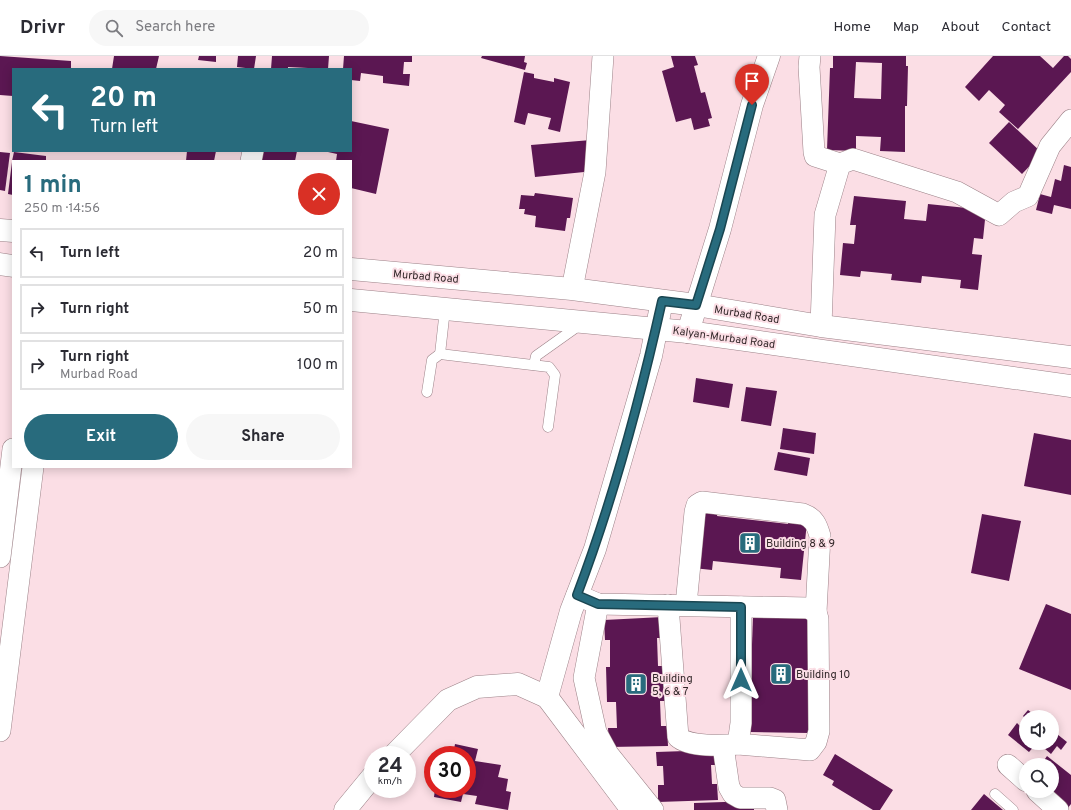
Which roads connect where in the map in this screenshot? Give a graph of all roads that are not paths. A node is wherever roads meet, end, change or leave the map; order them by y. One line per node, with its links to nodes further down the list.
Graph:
1 (603, 56): 11 (street)
2 (769, 56): 14 (main road)
3 (810, 56): 5 (street)
4 (1071, 120): 5 (street)
5 (840, 164): 17 (street)
6 (0, 230): 7 (main road)
7 (12, 231)
8 (0, 264): 9 (main road)
9 (12, 266)
10 (356, 269): 11 (main road, Murbad Road); 12 (main road)
11 (572, 289): 13 (main road, Murbad Road)
12 (354, 300): 15 (main road, Kalyan-Murbad Road)
13 (662, 301): 14 (main road, Murbad Road); 18 (main road)
14 (696, 305): 17 (main road, Murbad Road); 19 (main road)
15 (445, 309): 16 (main road, Kalyan-Murbad Road); 20 (lane)
16 (583, 323): 18 (main road, Kalyan-Murbad Road); 22 (lane)
17 (821, 326): 21 (main road, Murbad Road)
18 (656, 329): 19 (main road, Kalyan-Murbad Road); 30 (main road)
19 (688, 332): 23 (main road, Kalyan-Murbad Road)
20 (440, 354): 22 (lane); 24 (lane)
21 (1066, 357): 23 (main road)
22 (534, 365): 25 (lane)
23 (1064, 385)
24 (427, 392)
25 (548, 427)
26 (12, 458): 28 (street)
27 (33, 468): 29 (street)
28 (0, 557)
29 (9, 593): 36 (street)
30 (577, 595): 31 (street); 35 (main road)
31 (598, 604): 32 (street); 46 (street)
32 (677, 605): 33 (street); 34 (street); 37 (street)
33 (741, 607): 34 (street); 37 (street)
34 (816, 612): 37 (street)
35 (547, 697): 38 (main road); 45 (main road)
36 (0, 731)
37 (730, 745): 47 (street)
38 (403, 746)
39 (1008, 765): 40 (street)
40 (1019, 775)
41 (364, 787): 44 (main road)
42 (996, 794): 48 (lane)
43 (1045, 798): 49 (street)
44 (345, 810)
45 (632, 810)
46 (653, 810)
47 (777, 810)
48 (1013, 810)
49 (1058, 810)

